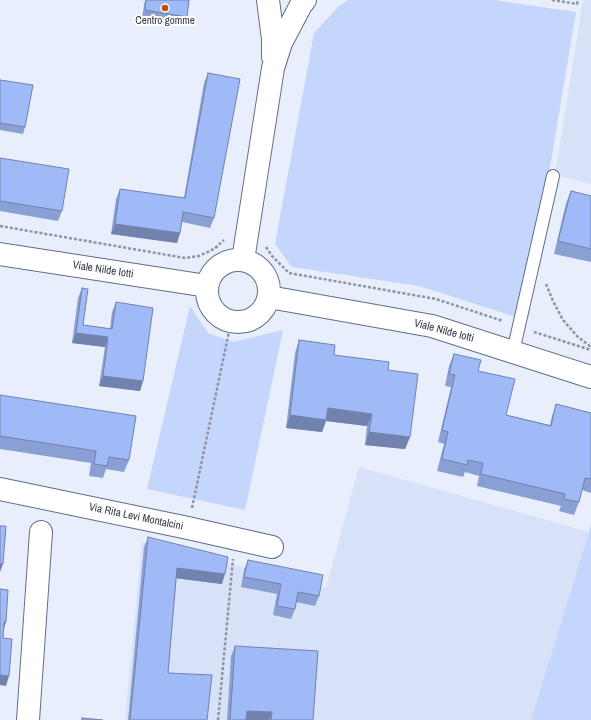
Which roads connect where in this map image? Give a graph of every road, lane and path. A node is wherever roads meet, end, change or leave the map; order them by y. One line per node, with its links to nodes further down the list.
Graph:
1 (268, 0): 5 (street)
2 (305, 0): 5 (street)
3 (552, 0): 4 (path)
4 (578, 0)
5 (273, 68): 11 (street)
6 (553, 176): 16 (lane)
7 (0, 226): 8 (path)
8 (227, 237)
9 (265, 242): 16 (path)
10 (0, 254): 13 (street, Viale Nilde Iotti)
11 (243, 260): 13 (street); 14 (street)
12 (544, 280): 17 (path)
13 (207, 286): 15 (street)
14 (268, 297): 15 (street); 18 (street, Viale Nilde Iotti)
15 (231, 322): 21 (path)
16 (519, 327): 17 (path); 18 (lane)
17 (591, 349)
18 (514, 352): 19 (street, Viale Nilde Iotti)
19 (591, 377)
20 (0, 489): 21 (street, Via Rita Levi Montalcini)
21 (188, 528): 23 (street, Via Rita Levi Montalcini)
22 (41, 532): 25 (street)
23 (235, 539): 24 (street, Via Rita Levi Montalcini); 26 (path)
24 (272, 548)
25 (28, 720)
26 (218, 720)

